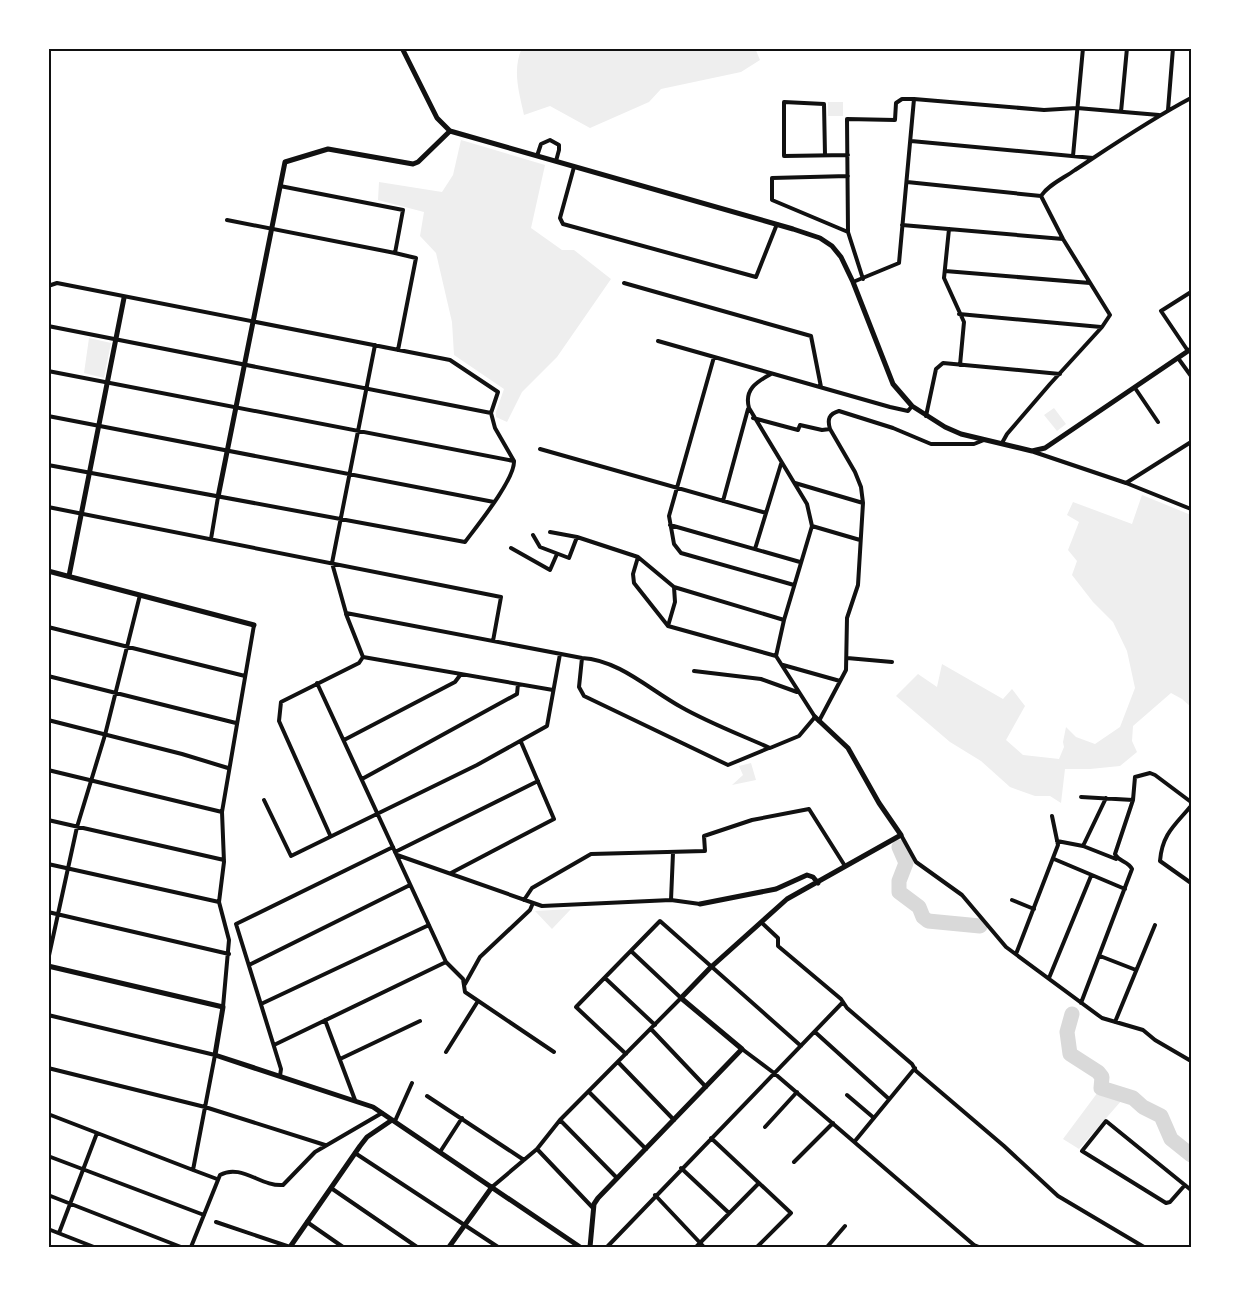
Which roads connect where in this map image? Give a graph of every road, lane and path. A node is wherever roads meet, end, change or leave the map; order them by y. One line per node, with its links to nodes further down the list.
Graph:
1 (402, 48): 11 (street)
2 (1083, 48): 7 (street)
3 (1127, 48): 9 (street)
4 (1173, 48): 8 (street)
5 (1191, 98): 8 (street)
6 (914, 99): 7 (street); 12 (street); 13 (street)
7 (1077, 108): 9 (street); 16 (street)
8 (1168, 110): 10 (street)
9 (1121, 112): 10 (street)
10 (1159, 116): 17 (street)
11 (450, 131): 15 (street); 22 (street)
12 (910, 141): 16 (street); 21 (street)
13 (848, 154): 14 (street); 20 (street)
14 (825, 155): 14 (street)
15 (537, 156): 18 (street); 18 (street)
16 (1073, 156): 17 (street)
17 (1094, 158): 23 (street)
18 (555, 161): 19 (street)
19 (574, 167): 25 (street); 25 (street)
20 (848, 176): 29 (street); 29 (street)
21 (907, 182): 23 (street); 26 (street)
22 (279, 186): 27 (street); 31 (street)
23 (1041, 196): 30 (street)
24 (227, 220): 27 (street)
25 (777, 224): 34 (street)
26 (902, 225): 28 (street); 33 (street)
27 (270, 229): 31 (street); 41 (street)
28 (949, 230): 30 (street); 32 (street)
29 (848, 232): 33 (street)
30 (1063, 239): 36 (street)
31 (395, 253): 47 (street)
32 (945, 271): 36 (street); 40 (street)
33 (863, 279): 34 (street)
34 (853, 282): 61 (street)
35 (624, 283): 58 (street)
36 (1090, 283): 43 (street)
37 (48, 286): 39 (street)
38 (1191, 292): 48 (street)
39 (124, 298): 41 (street); 44 (street)
40 (959, 314): 43 (street); 52 (street)
41 (252, 322): 46 (street); 51 (street)
42 (48, 326): 44 (street)
43 (1102, 327): 55 (street)
44 (116, 340): 51 (street); 57 (street)
45 (658, 340): 49 (street)
46 (375, 345): 47 (street); 59 (street)
47 (398, 350): 64 (street)
48 (1190, 350): 50 (street)
49 (714, 357): 54 (street); 85 (street)
50 (1178, 358): 56 (street); 60 (street)
51 (244, 365): 59 (street); 62 (street)
52 (960, 365): 55 (street); 66 (street)
53 (48, 371): 57 (street)
54 (771, 374): 58 (street); 63 (street)
55 (1061, 374): 74 (street)
56 (1191, 376)
57 (107, 383): 62 (street); 69 (street)
58 (821, 387): 61 (street)
59 (367, 388): 64 (street); 71 (street)
60 (1136, 388): 68 (street); 77 (street)
61 (912, 406): 66 (street)
62 (236, 407): 71 (street); 76 (street)
63 (749, 408): 67 (street); 87 (street)
64 (491, 413): 78 (street)
65 (48, 416): 69 (street)
66 (926, 416): 72 (street)
67 (753, 418): 70 (street); 79 (street)
68 (1158, 422)
69 (99, 427): 76 (street); 81 (street)
70 (830, 429): 72 (street); 89 (street)
71 (358, 430): 78 (street); 82 (street)
72 (984, 440): 74 (street)
73 (1191, 442): 84 (street)
74 (1002, 443): 77 (street)
75 (540, 449): 85 (street)
76 (227, 451): 82 (street); 86 (street)
77 (1032, 451): 84 (street)
78 (514, 461): 88 (street)
79 (781, 463): 83 (street); 93 (street)
80 (48, 465): 81 (street)
81 (90, 473): 86 (street); 92 (street)
82 (350, 473): 88 (street); 94 (street)
83 (794, 483): 89 (street); 96 (street)
84 (1126, 483): 91 (street)
85 (677, 488): 87 (street); 95 (street)
86 (218, 497): 94 (street); 100 (street)
87 (723, 501): 93 (street)
88 (494, 502): 94 (street)
89 (863, 503): 101 (street)
90 (48, 507): 92 (street)
91 (1191, 509)
92 (81, 513): 100 (street); 109 (street)
93 (766, 513): 103 (street)
94 (340, 520): 107 (street)
95 (670, 525): 103 (street); 110 (street)
96 (812, 526): 101 (street); 106 (street)
97 (550, 532): 99 (street)
98 (532, 535): 104 (street)
99 (577, 537): 104 (street); 105 (street)
100 (211, 539): 107 (street)
101 (860, 540): 124 (street)
102 (511, 548): 104 (street)
103 (755, 549): 106 (street)
104 (557, 554)
105 (638, 557): 111 (street); 116 (street)
106 (800, 562): 110 (street)
107 (332, 563): 113 (street); 118 (street)
108 (48, 571): 109 (street)
109 (69, 576): 112 (street)
110 (794, 585): 114 (street)
111 (674, 587): 114 (street); 116 (street)
112 (140, 595): 115 (street); 119 (street)
113 (346, 613): 118 (street); 122 (street)
114 (784, 620): 121 (street)
115 (254, 625): 130 (street)
116 (668, 626): 121 (street)
117 (48, 627): 119 (street)
118 (493, 641): 120 (street)
119 (126, 646): 130 (street); 136 (street)
120 (560, 654): 123 (street); 134 (street)
121 (776, 656): 126 (street)
122 (363, 657): 128 (street); 132 (street)
123 (582, 658): 143 (street); 143 (street)
124 (847, 658): 125 (street); 131 (street)
125 (892, 662)
126 (782, 664): 131 (street); 135 (street)
127 (694, 671): 135 (street)
128 (461, 674): 133 (street); 141 (street)
129 (48, 676): 136 (street)
130 (245, 676): 139 (street)
131 (840, 681): 137 (street)
132 (317, 683): 141 (street); 160 (street)
133 (518, 684): 134 (street); 146 (street)
134 (554, 690): 142 (street)
135 (798, 692): 137 (street)
136 (116, 693): 139 (street); 140 (street)
137 (817, 719): 143 (street); 161 (street)
138 (48, 720): 140 (street)
139 (236, 723): 144 (street)
140 (105, 735): 144 (street); 147 (street)
141 (344, 740): 146 (street)
142 (520, 742): 148 (street); 155 (street)
143 (770, 748)
144 (228, 768): 154 (street)
145 (48, 770): 147 (street)
146 (362, 779): 155 (street)
147 (90, 781): 154 (street); 159 (street)
148 (538, 781): 164 (street); 172 (street)
149 (1081, 797): 150 (street)
150 (1106, 798): 152 (street); 163 (street)
151 (264, 800): 160 (street)
152 (1133, 800): 153 (street); 167 (street)
153 (1191, 804): 156 (street)
154 (222, 812): 168 (street)
155 (377, 813): 160 (street); 164 (street)
156 (1189, 813): 175 (street)
157 (1052, 816): 162 (street)
158 (48, 820): 159 (street)
159 (77, 827): 168 (street); 171 (street)
160 (330, 835)
161 (901, 835): 170 (street); 192 (street)
162 (1057, 841): 163 (street); 166 (street)
163 (1083, 846): 167 (street)
164 (395, 851): 172 (street); 176 (street); 196 (street)
165 (673, 853): 170 (street); 178 (street); 179 (street)
166 (1054, 859): 173 (street); 184 (street)
167 (1117, 859): 177 (street)
168 (224, 860): 181 (street)
169 (48, 864): 171 (street)
170 (845, 866): 174 (street)
171 (69, 868): 181 (street); 186 (street)
172 (450, 873): 178 (street)
173 (1091, 876): 177 (street); 201 (street)
174 (818, 883): 183 (street); 187 (street)
175 (1191, 883)
176 (410, 885): 188 (street); 196 (street)
177 (1125, 889): 193 (street)
178 (524, 900): 182 (street)
179 (672, 900): 182 (street); 183 (street)
180 (1012, 900): 184 (street)
181 (219, 902): 191 (street)
182 (533, 903): 202 (street)
183 (700, 904)
184 (1034, 909): 192 (street)
185 (48, 912): 186 (street)
186 (59, 915): 191 (street); 194 (street)
187 (762, 923): 198 (street); 205 (street)
188 (429, 925): 195 (street); 207 (street)
189 (1155, 925): 199 (street)
190 (631, 951): 198 (street); 200 (street); 203 (street)
191 (229, 954): 208 (street)
192 (1016, 954): 201 (street)
193 (1101, 956): 199 (street); 206 (street)
194 (48, 960)
195 (446, 962): 202 (street); 210 (street)
196 (249, 965): 207 (street)
197 (48, 966): 208 (street)
198 (710, 968): 203 (street); 217 (street)
199 (1137, 970): 212 (street)
200 (604, 978): 213 (street); 221 (street)
201 (1049, 978): 206 (street)
202 (465, 984): 204 (street)
203 (681, 998): 213 (street); 218 (street)
204 (478, 1001): 219 (street); 220 (street)
205 (843, 1002): 215 (street); 227 (street)
206 (1081, 1003): 212 (street)
207 (261, 1004): 216 (street)
208 (223, 1007): 222 (street)
209 (48, 1015): 222 (street)
210 (325, 1020): 216 (street); 223 (street)
211 (420, 1022): 223 (street)
212 (1115, 1022): 224 (street)
213 (655, 1025): 214 (street)
214 (651, 1029): 221 (street); 231 (street)
215 (815, 1032): 217 (street); 236 (street)
216 (274, 1045): 229 (street)
217 (801, 1046): 228 (street)
218 (742, 1049): 228 (street); 231 (street)
219 (446, 1052)
220 (554, 1052)
221 (626, 1054): 225 (street)
222 (215, 1055): 229 (street); 238 (street)
223 (340, 1059): 237 (street)
224 (1191, 1061)
225 (618, 1062): 232 (street); 244 (street)
226 (48, 1068): 238 (street)
227 (915, 1068): 236 (street); 298 (street)
228 (774, 1073): 233 (street); 249 (street)
229 (280, 1077): 237 (street)
230 (412, 1083): 245 (street)
231 (706, 1087): 244 (street)
232 (589, 1092): 243 (street); 253 (street)
233 (797, 1092): 246 (street); 247 (street)
234 (847, 1095): 242 (street)
235 (427, 1096): 241 (street)
236 (889, 1099): 242 (street)
237 (355, 1100): 239 (street)
238 (205, 1107): 251 (street); 261 (street)
239 (382, 1113): 245 (street); 251 (street)
240 (48, 1114): 248 (street)
241 (462, 1118): 255 (street); 257 (street)
242 (874, 1118): 250 (street)
243 (560, 1120): 252 (street); 262 (street)
244 (674, 1120): 253 (street)
245 (393, 1121): 254 (street); 255 (street)
246 (833, 1123): 250 (street); 258 (street)
247 (765, 1127)
248 (96, 1133): 260 (street); 261 (street)
249 (711, 1138): 259 (street); 264 (street)
250 (855, 1141): 297 (street)
251 (324, 1145): 263 (street)
252 (537, 1149): 257 (street); 272 (street)
253 (646, 1149): 262 (street)
254 (355, 1152): 267 (street); 277 (street)
255 (440, 1152): 266 (street)
256 (48, 1156): 260 (street)
257 (524, 1160): 266 (street)
258 (794, 1162)
259 (681, 1168): 270 (street); 273 (street)
260 (83, 1170): 271 (street); 274 (street)
261 (193, 1170): 263 (street)
262 (617, 1178): 272 (street)
263 (218, 1179): 274 (street)
264 (759, 1183): 273 (street); 295 (street)
265 (1185, 1185): 265 (street); 268 (street)
266 (492, 1187): 277 (street); 290 (street)
267 (331, 1188): 276 (street); 287 (street)
268 (1191, 1190)
269 (48, 1195): 271 (street)
270 (655, 1195): 281 (street); 292 (street)
271 (70, 1203): 280 (street); 283 (street)
272 (593, 1208): 291 (street)
273 (729, 1214): 281 (street)
274 (204, 1215): 284 (street)
275 (216, 1222): 285 (street)
276 (307, 1222): 285 (street); 286 (street)
277 (464, 1224): 288 (street); 289 (street)
278 (845, 1226): 296 (street)
279 (48, 1229): 280 (street)
280 (59, 1233): 282 (street)
281 (700, 1243): 293 (street); 294 (street)
282 (93, 1247)
283 (181, 1247)
284 (191, 1247)
285 (290, 1247)
286 (343, 1247)
287 (417, 1247)
288 (449, 1247)
289 (498, 1247)
290 (580, 1247)
291 (591, 1247)
292 (607, 1247)
293 (696, 1247)
294 (704, 1247)
295 (757, 1247)
296 (827, 1247)
297 (979, 1247)
298 (1144, 1247)

